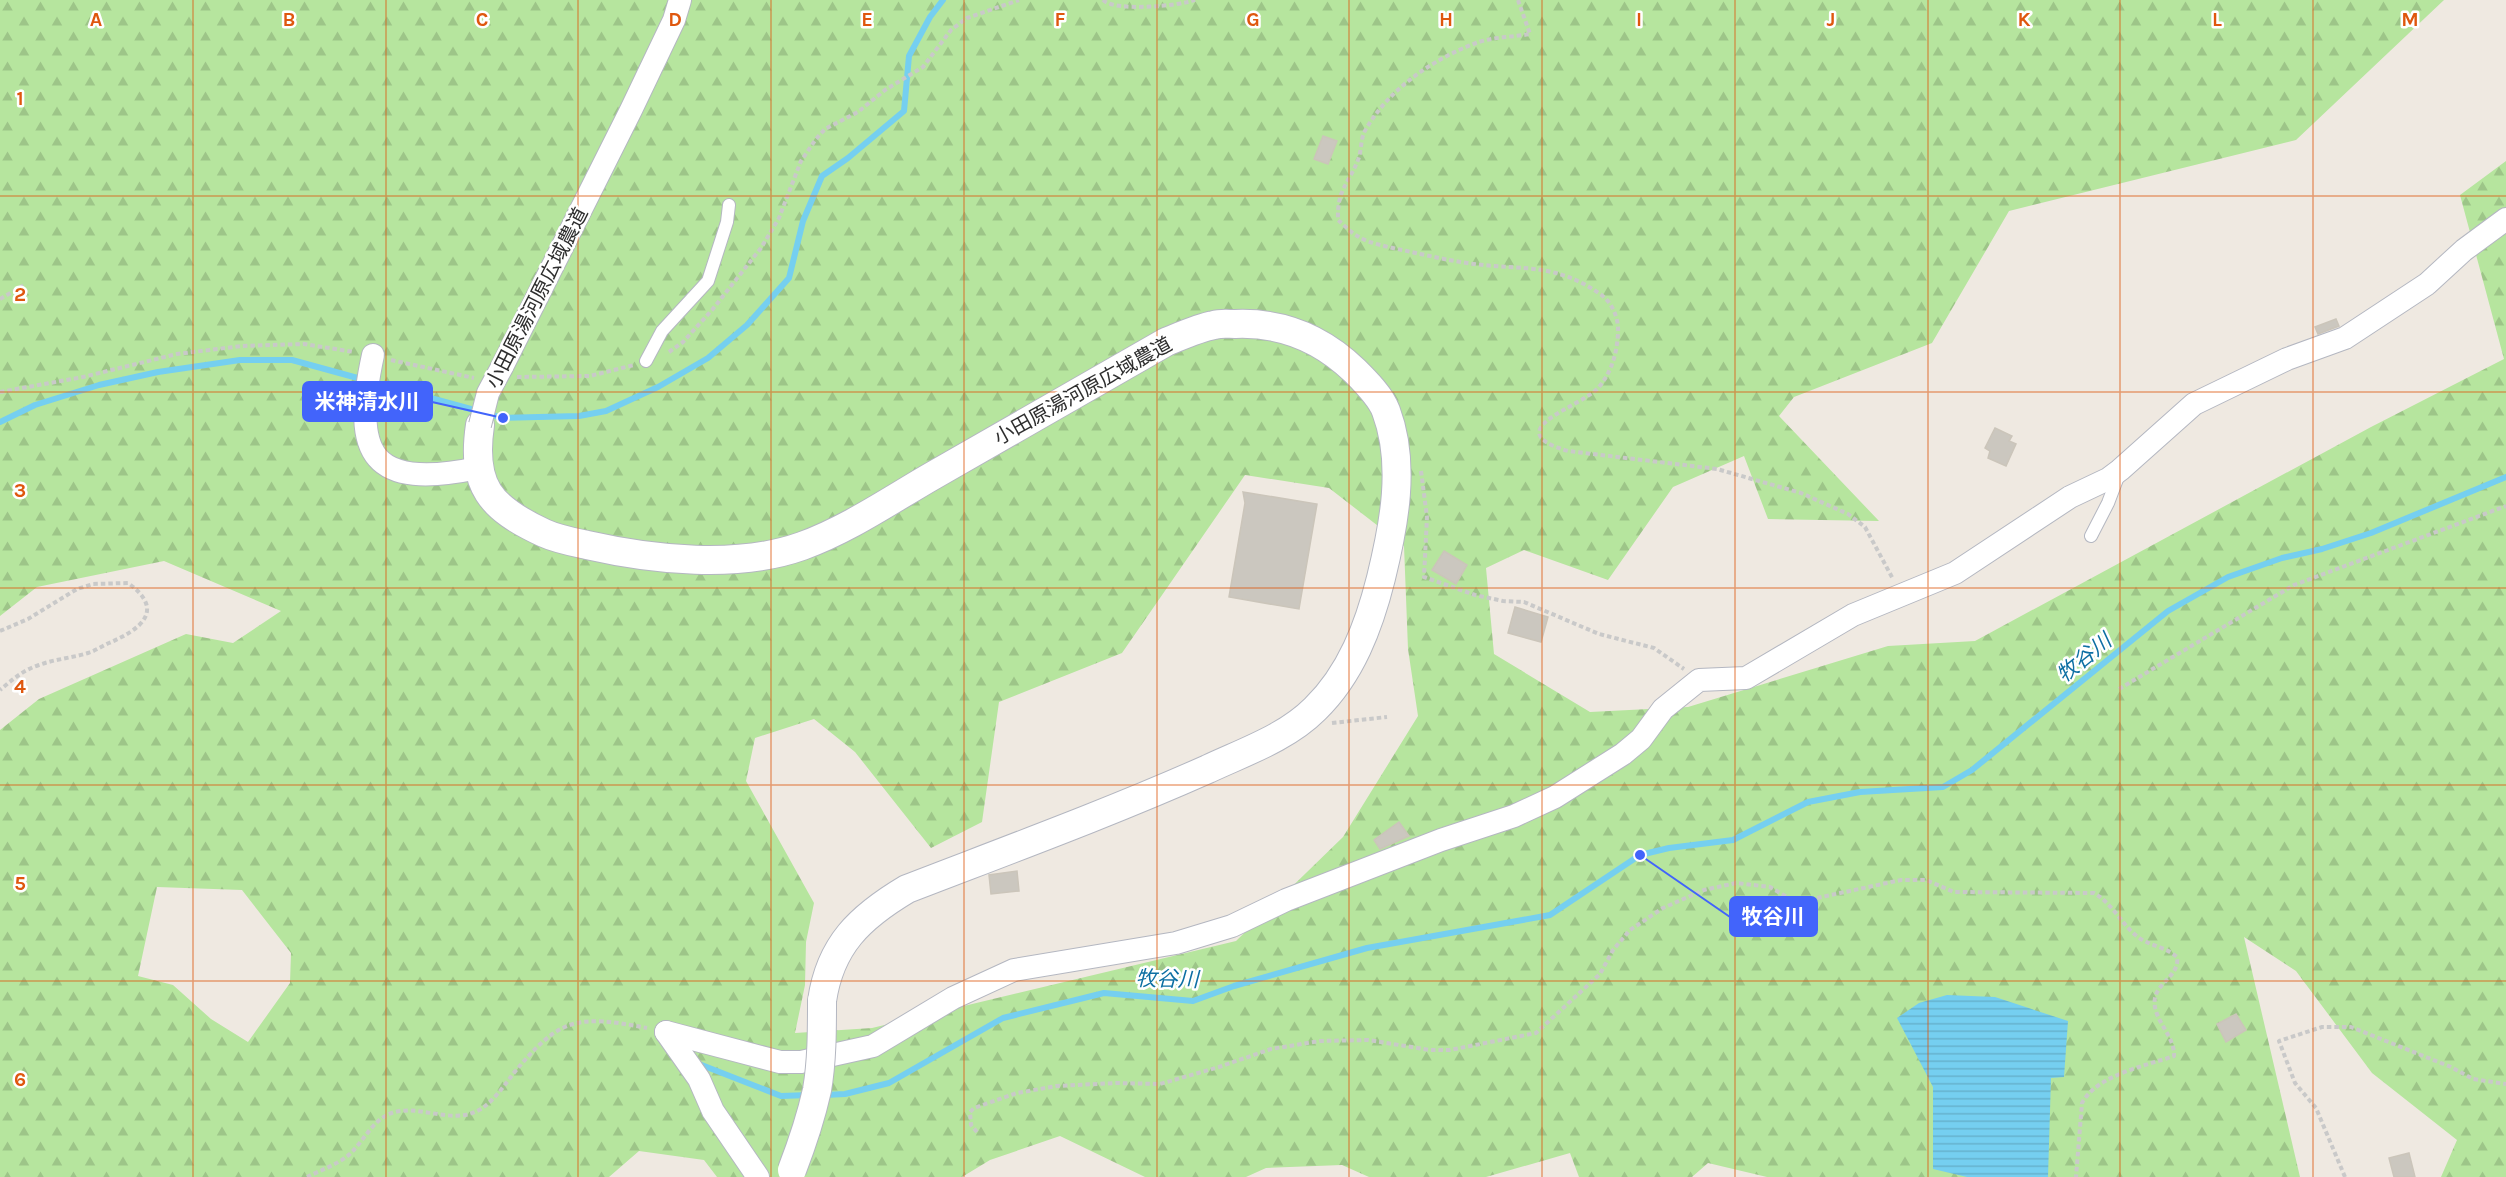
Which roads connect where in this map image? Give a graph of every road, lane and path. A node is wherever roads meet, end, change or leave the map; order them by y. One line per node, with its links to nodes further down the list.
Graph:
1 (680, 0): 12 (street, 小田原湯河原広域農道)
2 (1019, 0): 11 (path)
3 (1103, 0): 4 (path)
4 (1195, 0)
5 (1518, 0): 21 (path)
6 (729, 205): 11 (lane)
7 (2506, 219): 18 (street)
8 (26, 284): 9 (path)
9 (0, 299)
10 (372, 360): 13 (path); 14 (path); 17 (street)
11 (646, 361): 12 (path)
12 (508, 372): 15 (street, 小田原湯河原広域農道, bridge)
13 (480, 378)
14 (0, 392)
15 (480, 425): 17 (street, 小田原湯河原広域農道)
16 (1419, 461): 23 (path)
17 (478, 468): 26 (street, 小田原湯河原広域農道)
18 (2120, 470): 20 (lane); 21 (street)
19 (2506, 506): 24 (path)
20 (2091, 536)
21 (1902, 596): 23 (street)
22 (0, 631): 25 (path)
23 (1699, 680): 28 (street)
24 (2118, 689)
25 (0, 690)
26 (1308, 715): 27 (path); 31 (street, 小田原湯河原広域農道, bridge)
27 (1387, 717)
28 (666, 1032): 32 (path); 33 (street)
29 (2506, 1084): 35 (path)
30 (977, 1132): 34 (path)
31 (791, 1174)
32 (307, 1177)
33 (758, 1177)
34 (2076, 1177)
35 (2345, 1177)

